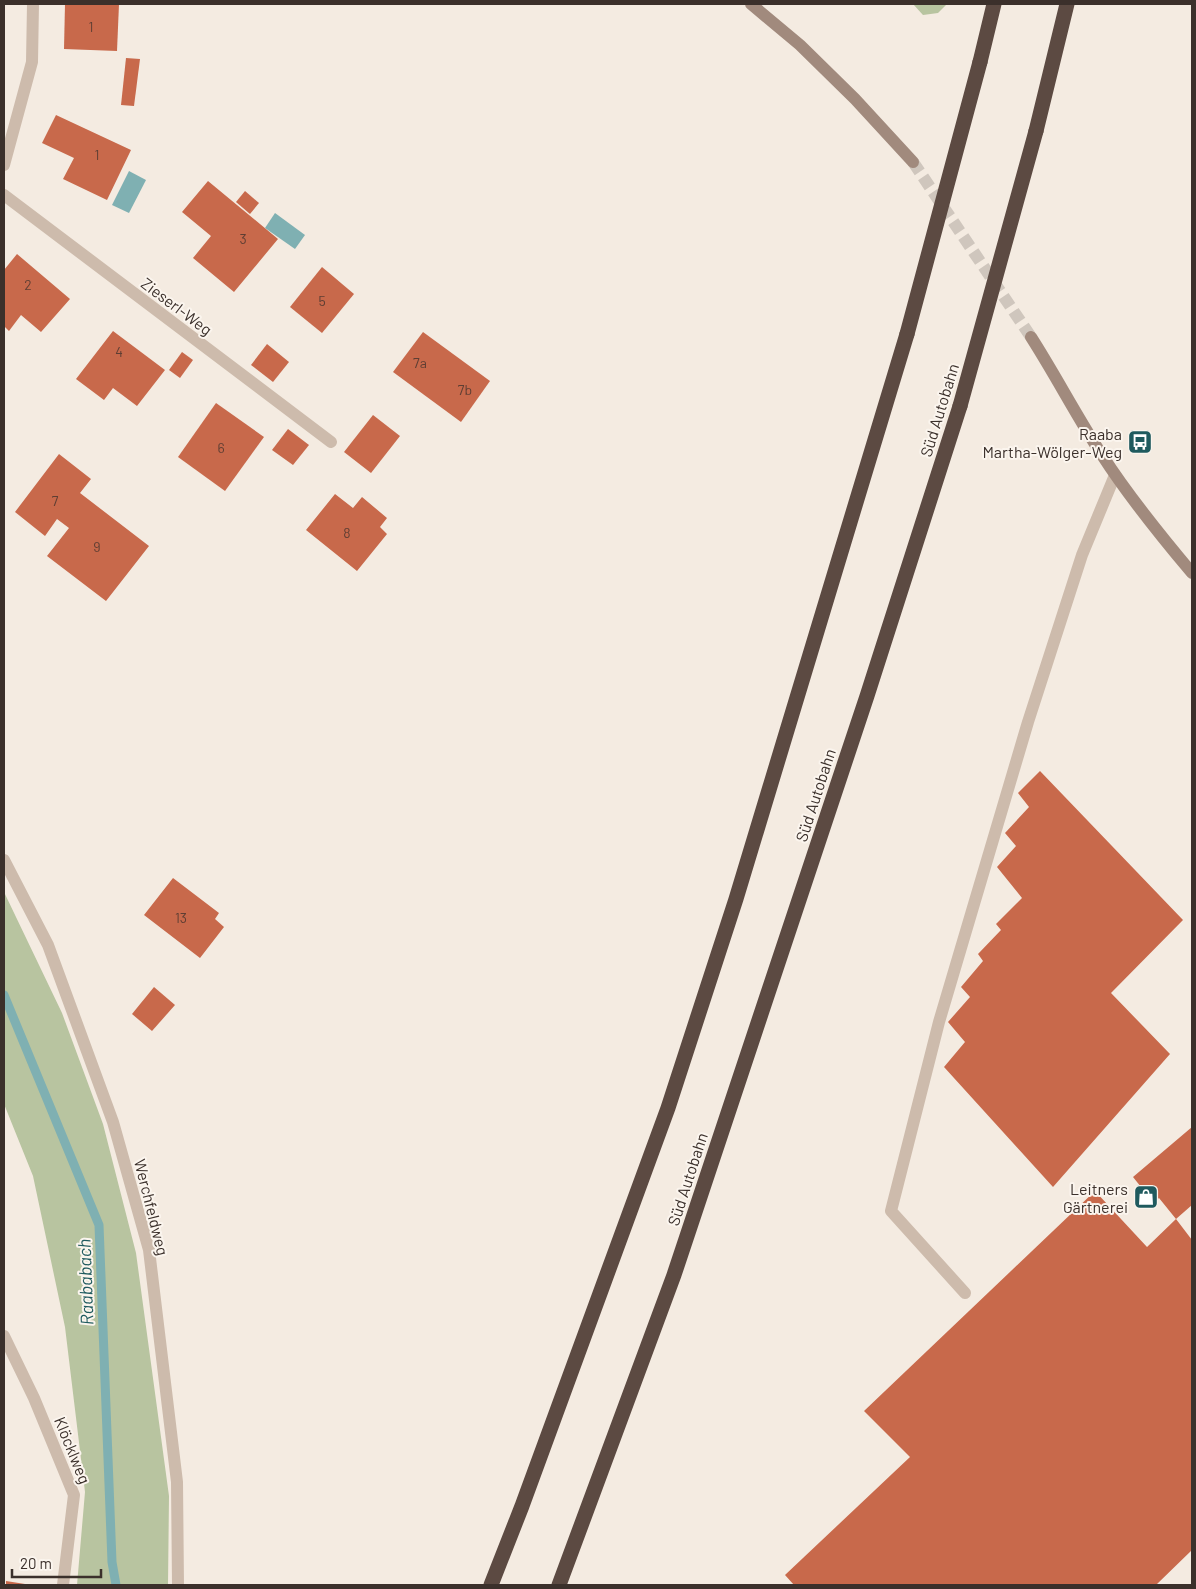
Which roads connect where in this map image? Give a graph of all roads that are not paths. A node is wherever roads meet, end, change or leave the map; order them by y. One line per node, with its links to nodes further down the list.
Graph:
1 (33, 4): 6 (street)
2 (751, 4): 5 (main road)
3 (994, 4): 17 (highway, bridge)
4 (1067, 4): 18 (highway, Süd Autobahn, bridge)
5 (913, 162)
6 (4, 165)
7 (4, 195): 9 (street, Zieserl-Weg)
8 (1031, 338): 10 (main road)
9 (330, 442)
10 (1114, 475): 11 (main road); 13 (street)
11 (1192, 573)
12 (4, 860): 16 (street, Werchfeldweg)
13 (965, 1293)
14 (4, 1336): 15 (street, Klöcklweg)
15 (63, 1585)
16 (178, 1585)
17 (490, 1585)
18 (559, 1585)

